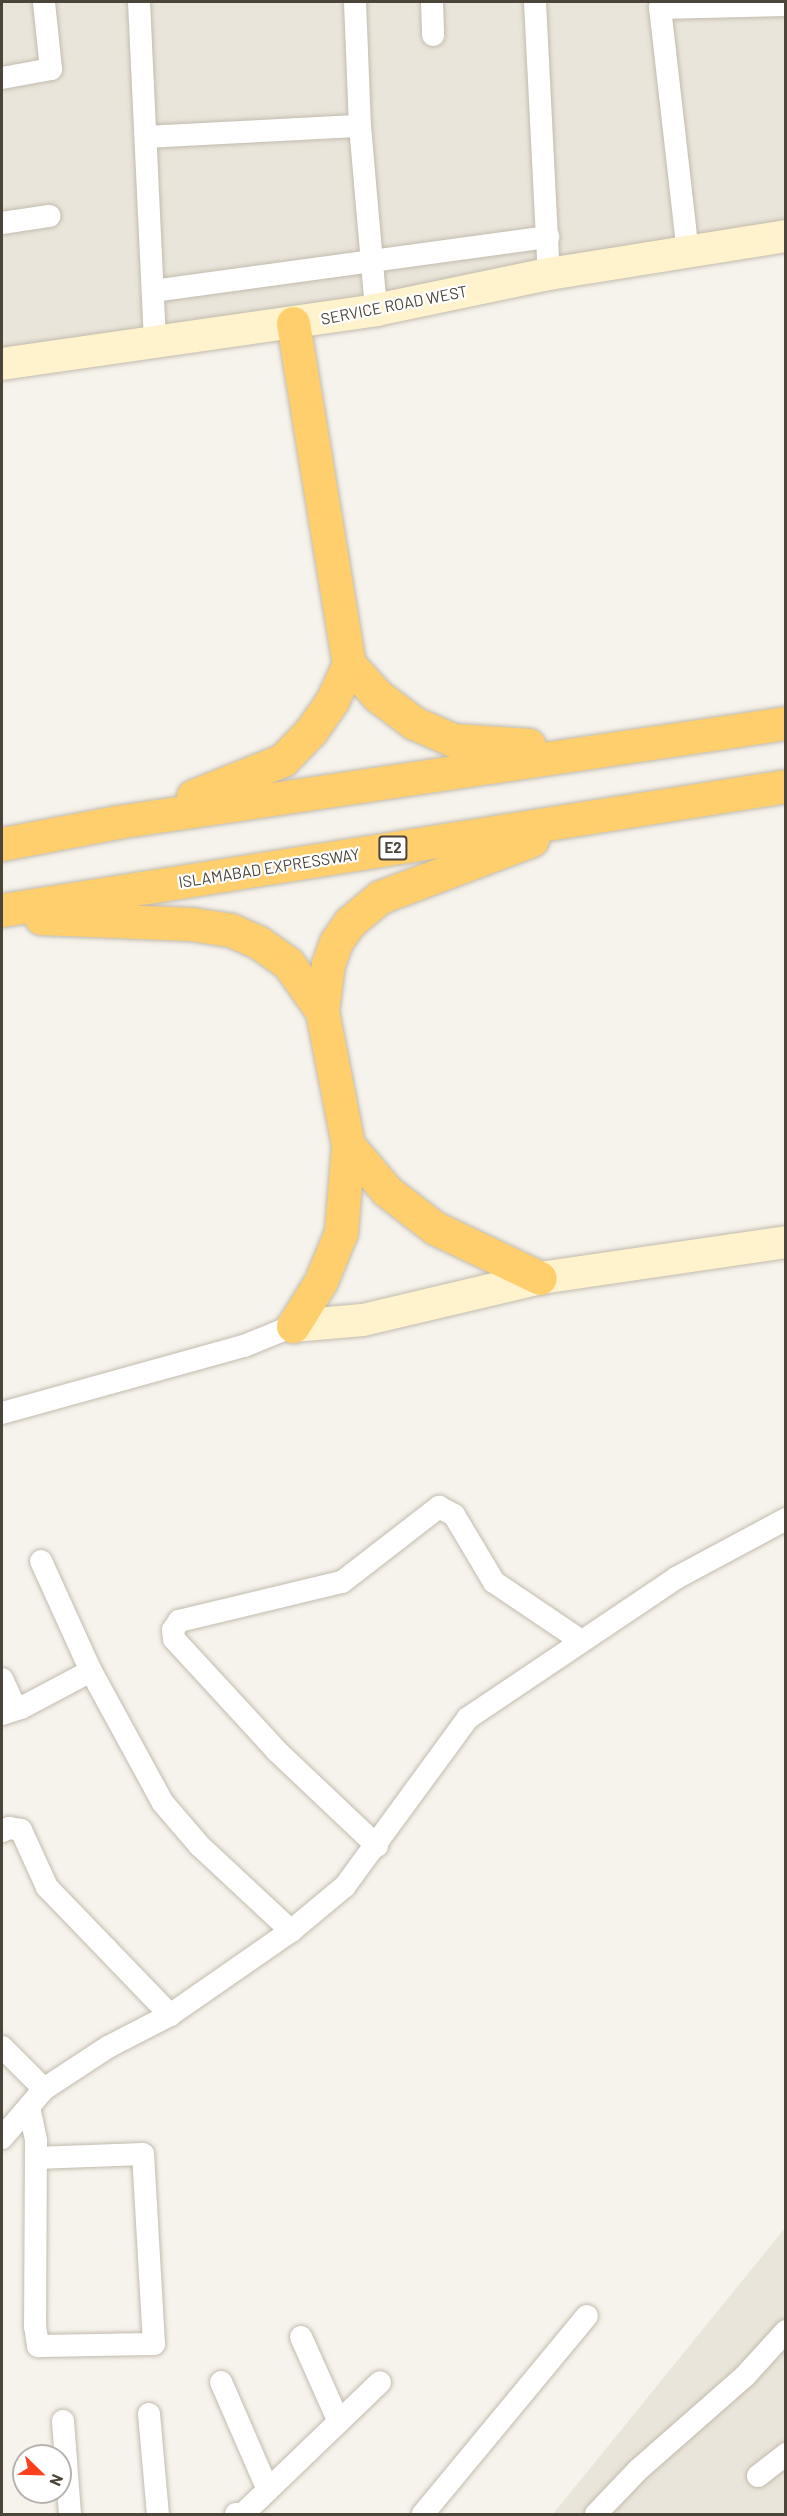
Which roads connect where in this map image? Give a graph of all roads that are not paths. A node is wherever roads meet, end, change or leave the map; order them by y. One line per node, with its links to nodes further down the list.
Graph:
1 (44, 2): 9 (street)
2 (139, 2): 11 (street)
3 (356, 2): 10 (street)
4 (432, 2): 8 (street)
5 (535, 2): 15 (street)
6 (660, 5): 7 (street); 16 (street)
7 (786, 5)
8 (433, 35)
9 (2, 78)
10 (360, 126): 11 (street); 17 (street)
11 (147, 137): 19 (street)
12 (49, 216): 13 (street)
13 (2, 223)
14 (786, 236): 16 (street, SERVICE ROAD WEST)
15 (548, 237): 17 (street); 18 (street)
16 (688, 253): 18 (street, SERVICE ROAD WEST)
17 (372, 261): 19 (street); 20 (street)
18 (549, 274): 20 (street, SERVICE ROAD WEST)
19 (153, 291): 22 (street)
20 (376, 310): 21 (street, SERVICE ROAD WEST)
21 (293, 323): 22 (street, SERVICE ROAD WEST); 24 (highway)
22 (155, 341): 23 (street, SERVICE ROAD WEST)
23 (2, 364)
24 (349, 664): 26 (highway); 29 (highway)
25 (786, 723): 26 (highway)
26 (603, 748): 29 (highway)
27 (786, 786): 28 (highway, ISLAMABAD EXPRESSWAY / E2)
28 (593, 817): 31 (highway, ISLAMABAD EXPRESSWAY / E2); 33 (highway)
29 (117, 822): 30 (highway)
30 (2, 844)
31 (2, 910)
32 (2, 915): 33 (highway)
33 (322, 1011): 34 (highway)
34 (348, 1145): 36 (highway); 37 (highway)
35 (786, 1242): 36 (street)
36 (540, 1278): 37 (street)
37 (292, 1326): 38 (street)
38 (2, 1413)
39 (786, 1519): 41 (street)
40 (41, 1561): 42 (street)
41 (580, 1640): 46 (street); 46 (street)
42 (91, 1671): 44 (street); 47 (street)
43 (2, 1679): 44 (street)
44 (8, 1711)
45 (4, 1825): 48 (street)
46 (377, 1846): 47 (street)
47 (291, 1931): 48 (street)
48 (170, 2016): 50 (street)
49 (2, 2047): 50 (street)
50 (44, 2089): 51 (street)
51 (29, 2107): 52 (street); 53 (street)
52 (2, 2138)
53 (36, 2158): 53 (street)
54 (587, 2316): 69 (street)
55 (786, 2331): 70 (street)
56 (301, 2337): 61 (street)
57 (221, 2382): 64 (street)
58 (380, 2382): 61 (street)
59 (149, 2414): 66 (street)
60 (63, 2421): 65 (street)
61 (339, 2422): 64 (street)
62 (786, 2454): 63 (street)
63 (758, 2476)
64 (268, 2490): 68 (street)
65 (70, 2514)
66 (158, 2514)
67 (236, 2514): 68 (street)
68 (243, 2514)
69 (423, 2514)
70 (596, 2514)

